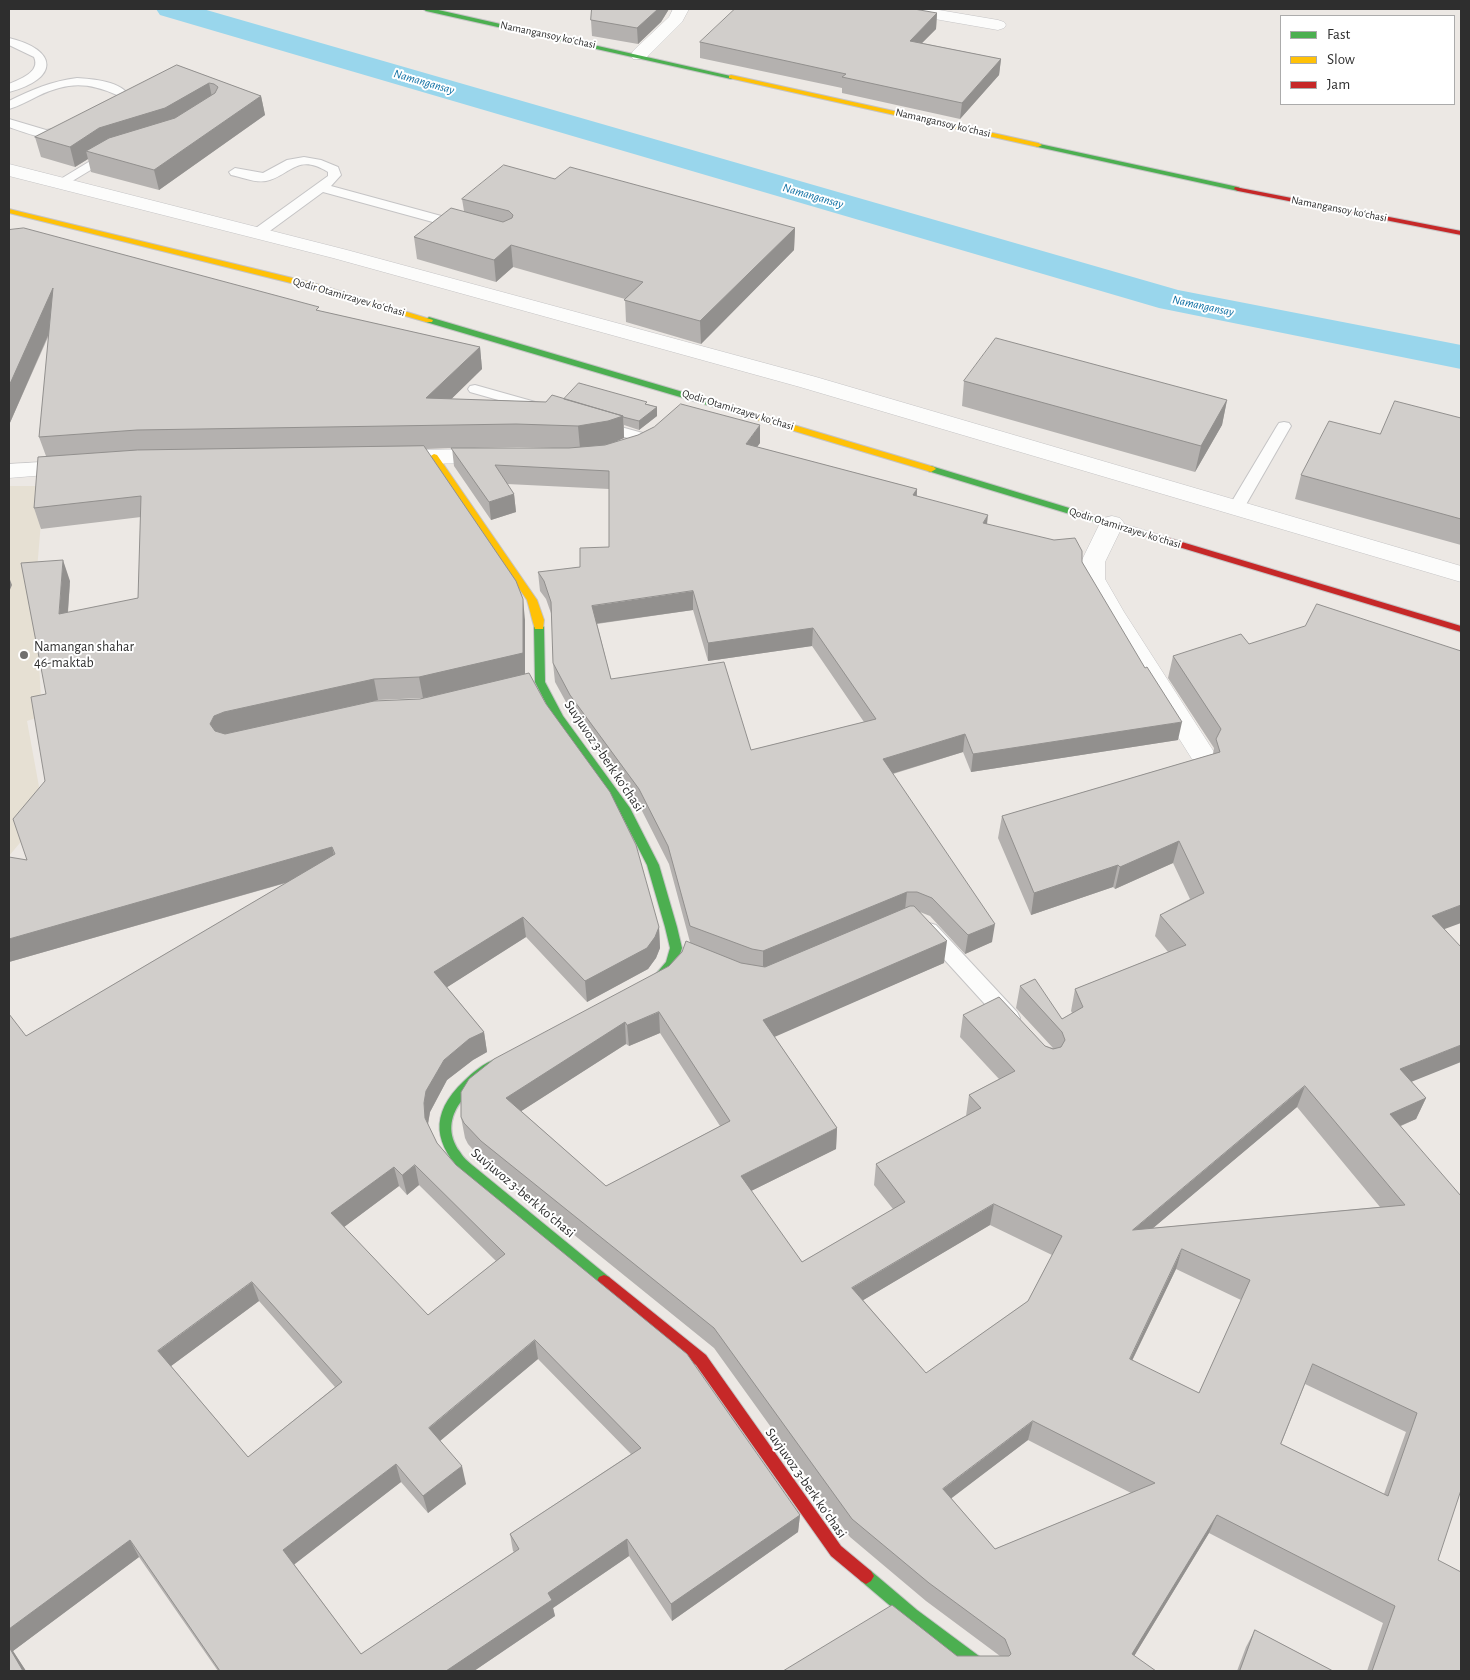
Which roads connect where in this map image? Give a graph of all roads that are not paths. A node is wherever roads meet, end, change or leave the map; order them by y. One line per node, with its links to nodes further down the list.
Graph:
1 (426, 9): 6 (street, Namangansoy koʻchasi)
2 (681, 9): 6 (street)
3 (906, 9): 4 (street)
4 (998, 25)
5 (9, 41): 7 (lane)
6 (639, 55): 20 (street, Namangansoy koʻchasi)
7 (9, 88)
8 (9, 106): 9 (lane)
9 (97, 115)
10 (9, 123): 11 (lane)
11 (81, 124)
12 (123, 148): 15 (lane)
13 (9, 170): 15 (street)
14 (235, 172): 16 (lane)
15 (60, 183): 19 (street)
16 (321, 187): 18 (lane); 19 (lane)
17 (9, 211): 22 (street, Qodir Otamirzayev koʻchasi)
18 (478, 230)
19 (258, 233): 33 (street)
20 (1461, 233)
21 (475, 389): 23 (lane)
22 (692, 396): 25 (street); 34 (street, Qodir Otamirzayev koʻchasi)
23 (551, 411)
24 (589, 422): 25 (lane)
25 (659, 426): 27 (street)
26 (1284, 426): 33 (lane)
27 (614, 450)
28 (508, 456): 29 (street)
29 (434, 457): 30 (street); 39 (street, Suvjuvoz 3-berk koʻchasi)
30 (385, 458)
31 (95, 465): 32 (street)
32 (9, 471)
33 (1236, 508): 35 (street)
34 (1112, 523): 36 (street, Qodir Otamirzayev koʻchasi); 37 (street)
35 (1461, 574)
36 (1461, 629)
37 (1201, 752)
38 (914, 919): 40 (lane)
39 (636, 991)
40 (1022, 1031)
41 (510, 1057): 42 (street, Suvjuvoz 3-berk koʻchasi)
42 (985, 1671)

